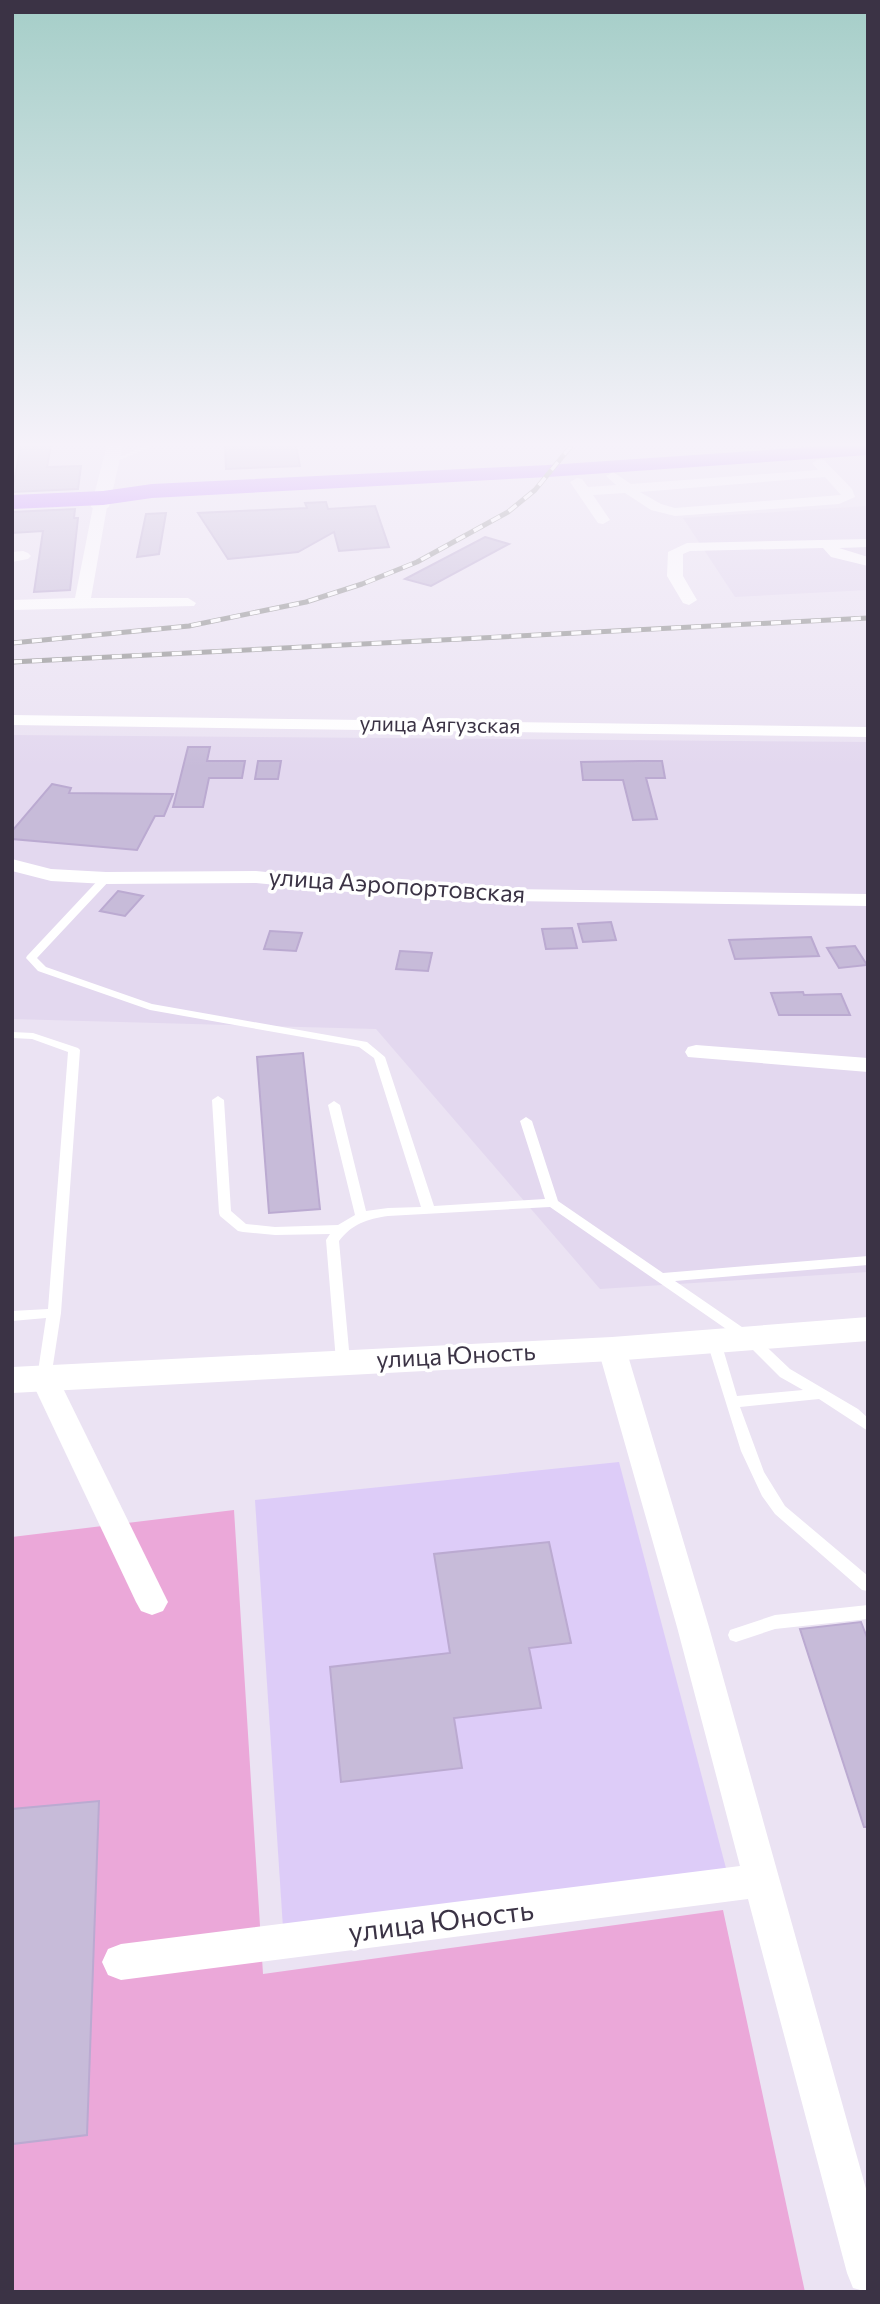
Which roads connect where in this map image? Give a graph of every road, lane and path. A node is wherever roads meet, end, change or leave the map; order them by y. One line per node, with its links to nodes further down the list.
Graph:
1 (92, 553): 6 (street)
2 (676, 553): 5 (street)
3 (835, 553): 4 (street)
4 (868, 562)
5 (689, 600)
6 (82, 603): 7 (street); 8 (street)
7 (188, 603)
8 (12, 605)
9 (12, 720): 10 (street, улица Аягузская)
10 (868, 732)
11 (12, 865): 12 (street, улица Аэропортовская)
12 (106, 878): 13 (street, улица Аэропортовская); 21 (lane)
13 (868, 900)
14 (12, 1035): 26 (lane)
15 (696, 1052): 16 (street)
16 (868, 1065)
17 (218, 1100): 23 (lane)
18 (334, 1105): 22 (lane)
19 (526, 1121): 20 (lane)
20 (552, 1203): 21 (lane); 25 (lane)
21 (429, 1211): 22 (lane)
22 (361, 1215): 23 (lane)
23 (340, 1229): 32 (lane)
24 (868, 1260): 25 (lane)
25 (663, 1277): 29 (lane)
26 (54, 1313): 27 (lane); 33 (lane)
27 (12, 1316)
28 (868, 1329): 29 (street, улица Юность)
29 (750, 1339): 30 (street, улица Юность); 34 (lane)
30 (714, 1342): 31 (street, улица Юность); 35 (lane)
31 (612, 1349): 32 (street, улица Юность); 41 (street)
32 (343, 1361): 33 (street, улица Юность)
33 (28, 1379): 38 (street)
34 (820, 1394): 35 (lane); 36 (lane)
35 (734, 1402): 37 (lane)
36 (868, 1426)
37 (868, 1585)
38 (152, 1602)
39 (868, 1612): 40 (lane)
40 (736, 1636)
41 (761, 1880): 42 (street, улица Юность); 43 (street)
42 (121, 1962)
43 (868, 2273)

